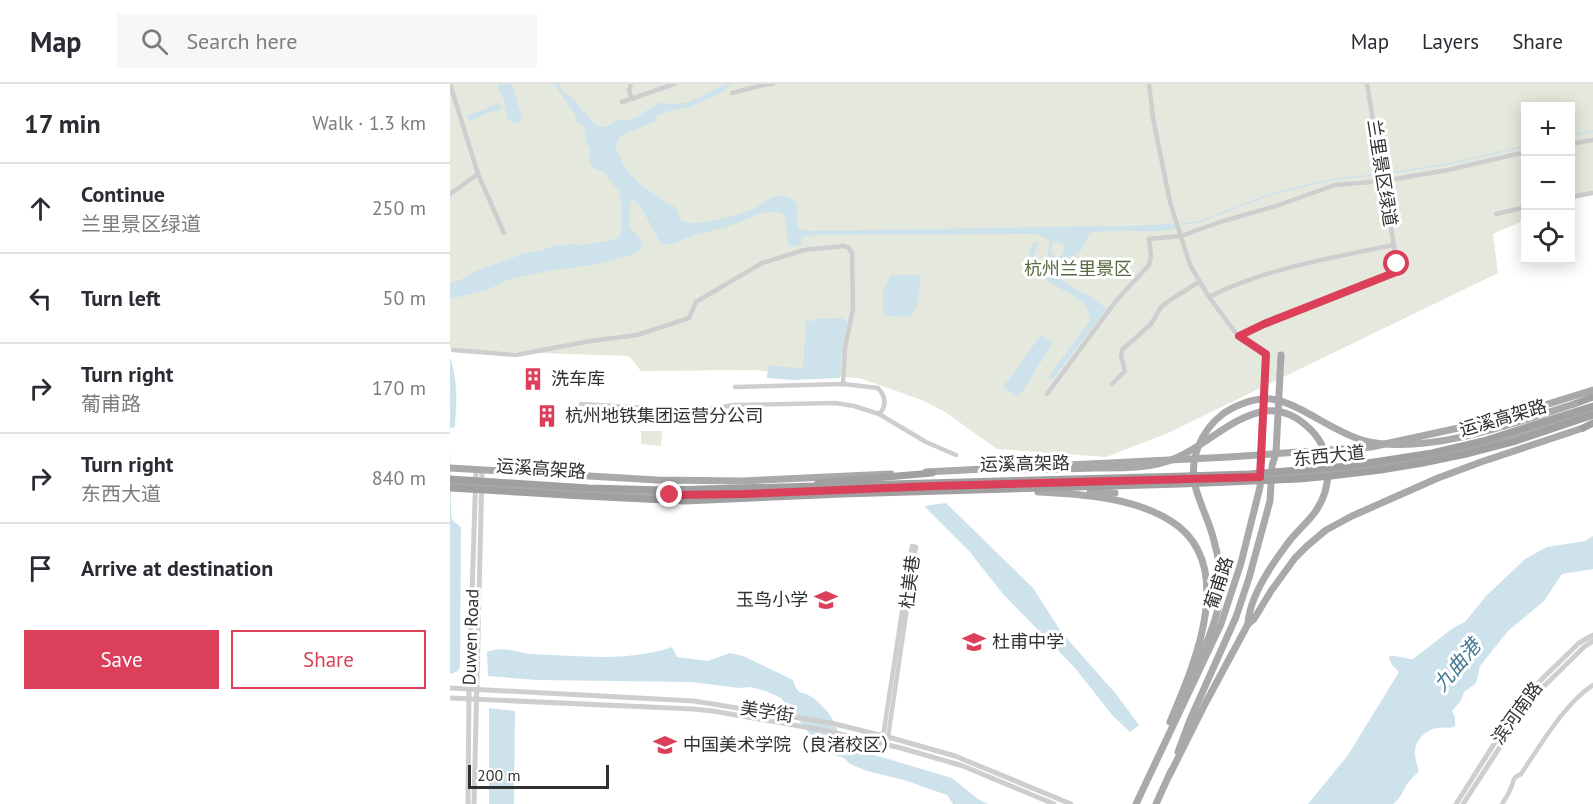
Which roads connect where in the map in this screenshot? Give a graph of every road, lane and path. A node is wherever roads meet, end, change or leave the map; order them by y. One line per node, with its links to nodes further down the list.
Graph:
1 (450, 84): 13 (street)
2 (631, 84): 8 (street)
3 (674, 84): 8 (street)
4 (773, 84): 7 (street)
5 (1149, 84): 21 (street)
6 (1367, 84): 14 (street, 兰里景区绿道)
7 (732, 93)
8 (632, 99): 9 (street)
9 (622, 102)
10 (1593, 140): 11 (street)
11 (1575, 143)
12 (1521, 153): 14 (street)
13 (478, 174): 16 (street); 20 (street)
14 (1382, 177): 21 (street); 22 (street, 兰里景区绿道)
15 (1593, 193): 17 (street)
16 (450, 194)
17 (1575, 196)
18 (1521, 208): 19 (street)
19 (1496, 214)
20 (504, 234)
21 (1181, 236): 23 (street); 33 (street)
22 (1394, 245): 24 (street); 25 (street, 兰里景区绿道)
23 (1199, 282): 24 (street); 30 (street)
24 (1209, 297): 25 (street)
25 (1239, 336): 27 (street)
26 (453, 350): 29 (street)
27 (1266, 354): 43 (main road, 葡甫路)
28 (1281, 355): 42 (main road, 葡甫路)
29 (843, 384): 31 (street); 38 (street)
30 (1112, 384)
31 (735, 387)
32 (1593, 390): 42 (main road)
33 (1047, 394)
34 (1593, 398): 36 (highway)
35 (581, 404): 38 (street)
36 (1574, 404): 64 (main road, bridge)
37 (1593, 408): 48 (main road, 东西大道); 52 (highway, 运溪高架路, bridge)
38 (879, 414): 44 (street)
39 (1593, 415): 57 (highway, 运溪高架路, bridge)
40 (1593, 423): 41 (highway)
41 (1583, 428): 58 (main road)
42 (1276, 453): 43 (main road); 48 (main road, 葡甫路)
43 (1261, 454): 46 (main road); 49 (main road, 葡甫路)
44 (956, 455)
45 (450, 468): 46 (main road)
46 (479, 470): 51 (street, Duwen Road)
47 (932, 473): 52 (highway, bridge); 58 (main road, bridge)
48 (1272, 476): 49 (main road, 东西大道); 71 (main road, 葡甫路)
49 (1260, 477): 51 (main road, 东西大道); 72 (main road, 葡甫路)
50 (450, 481): 51 (main road, 东西大道); 52 (highway, 运溪高架路, bridge)
51 (479, 485): 63 (street, Duwen Road); 65 (street, Duwen Road)
52 (787, 486)
53 (450, 488): 57 (highway, 运溪高架路, bridge)
54 (1038, 492): 55 (main road, bridge); 56 (main road, bridge); 64 (main road, bridge)
55 (934, 493): 57 (highway, bridge)
56 (1115, 493)
57 (788, 496)
58 (1248, 624): 71 (main road, bridge)
59 (1593, 635): 78 (street, 滨河南路)
60 (1593, 641): 79 (street)
61 (1593, 685): 80 (street)
62 (450, 688): 63 (street, 美学街)
63 (469, 688): 65 (street, 美学街); 67 (street, Duwen Road)
64 (1185, 688): 72 (main road)
65 (477, 689): 68 (street, Duwen Road); 69 (street, 美学街)
66 (450, 698): 67 (street, 美学街)
67 (469, 698): 68 (street, 美学街); 73 (street, Duwen Road)
68 (477, 698): 70 (street, 美学街); 74 (street, Duwen Road)
69 (886, 736): 69 (street, 杜美巷); 70 (street, 杜美巷); 76 (street, 美学街)
70 (885, 743): 75 (street, 美学街)
71 (1169, 776): 77 (main road, 葡甫路)
72 (1137, 802)
73 (468, 804)
74 (474, 804)
75 (1054, 804)
76 (1071, 804)
77 (1156, 804)
78 (1456, 804)
79 (1463, 804)
80 (1502, 804)

